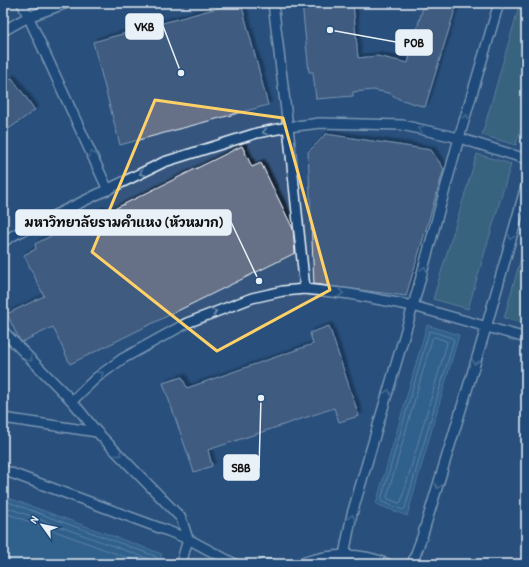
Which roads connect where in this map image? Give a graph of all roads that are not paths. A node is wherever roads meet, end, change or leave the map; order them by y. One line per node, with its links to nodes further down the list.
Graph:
1 (22, 3): 5 (lane)
2 (67, 3): 5 (lane)
3 (273, 3): 7 (lane)
4 (499, 3): 8 (lane, one-way to 4)
5 (28, 17): 6 (lane); 11 (lane, one-way to 5)
6 (3, 31)
7 (288, 127): 8 (lane, one-way to 7); 11 (lane, one-way to 11); 13 (lane)
8 (459, 138): 9 (lane); 14 (lane, one-way to 8)
9 (526, 159)
10 (526, 186): 15 (lane, one-way to 15)
11 (108, 190): 12 (lane)
12 (3, 242)
13 (305, 290): 14 (lane, one-way to 14); 18 (lane, one-way to 13)
14 (413, 306): 15 (lane); 23 (lane, one-way to 14)
15 (486, 328): 17 (lane); 30 (lane, one-way to 30)
16 (3, 331): 18 (lane, one-way to 18)
17 (526, 338)
18 (72, 401): 20 (lane)
19 (3, 418): 20 (lane)
20 (97, 432): 22 (lane, one-way to 22)
21 (3, 470): 22 (lane)
22 (188, 539): 24 (lane); 25 (lane)
23 (344, 555): 28 (lane); 29 (lane)
24 (181, 564)
25 (235, 564)
26 (263, 564): 27 (lane)
27 (272, 564)
28 (298, 564)
29 (388, 564)
30 (412, 564)

